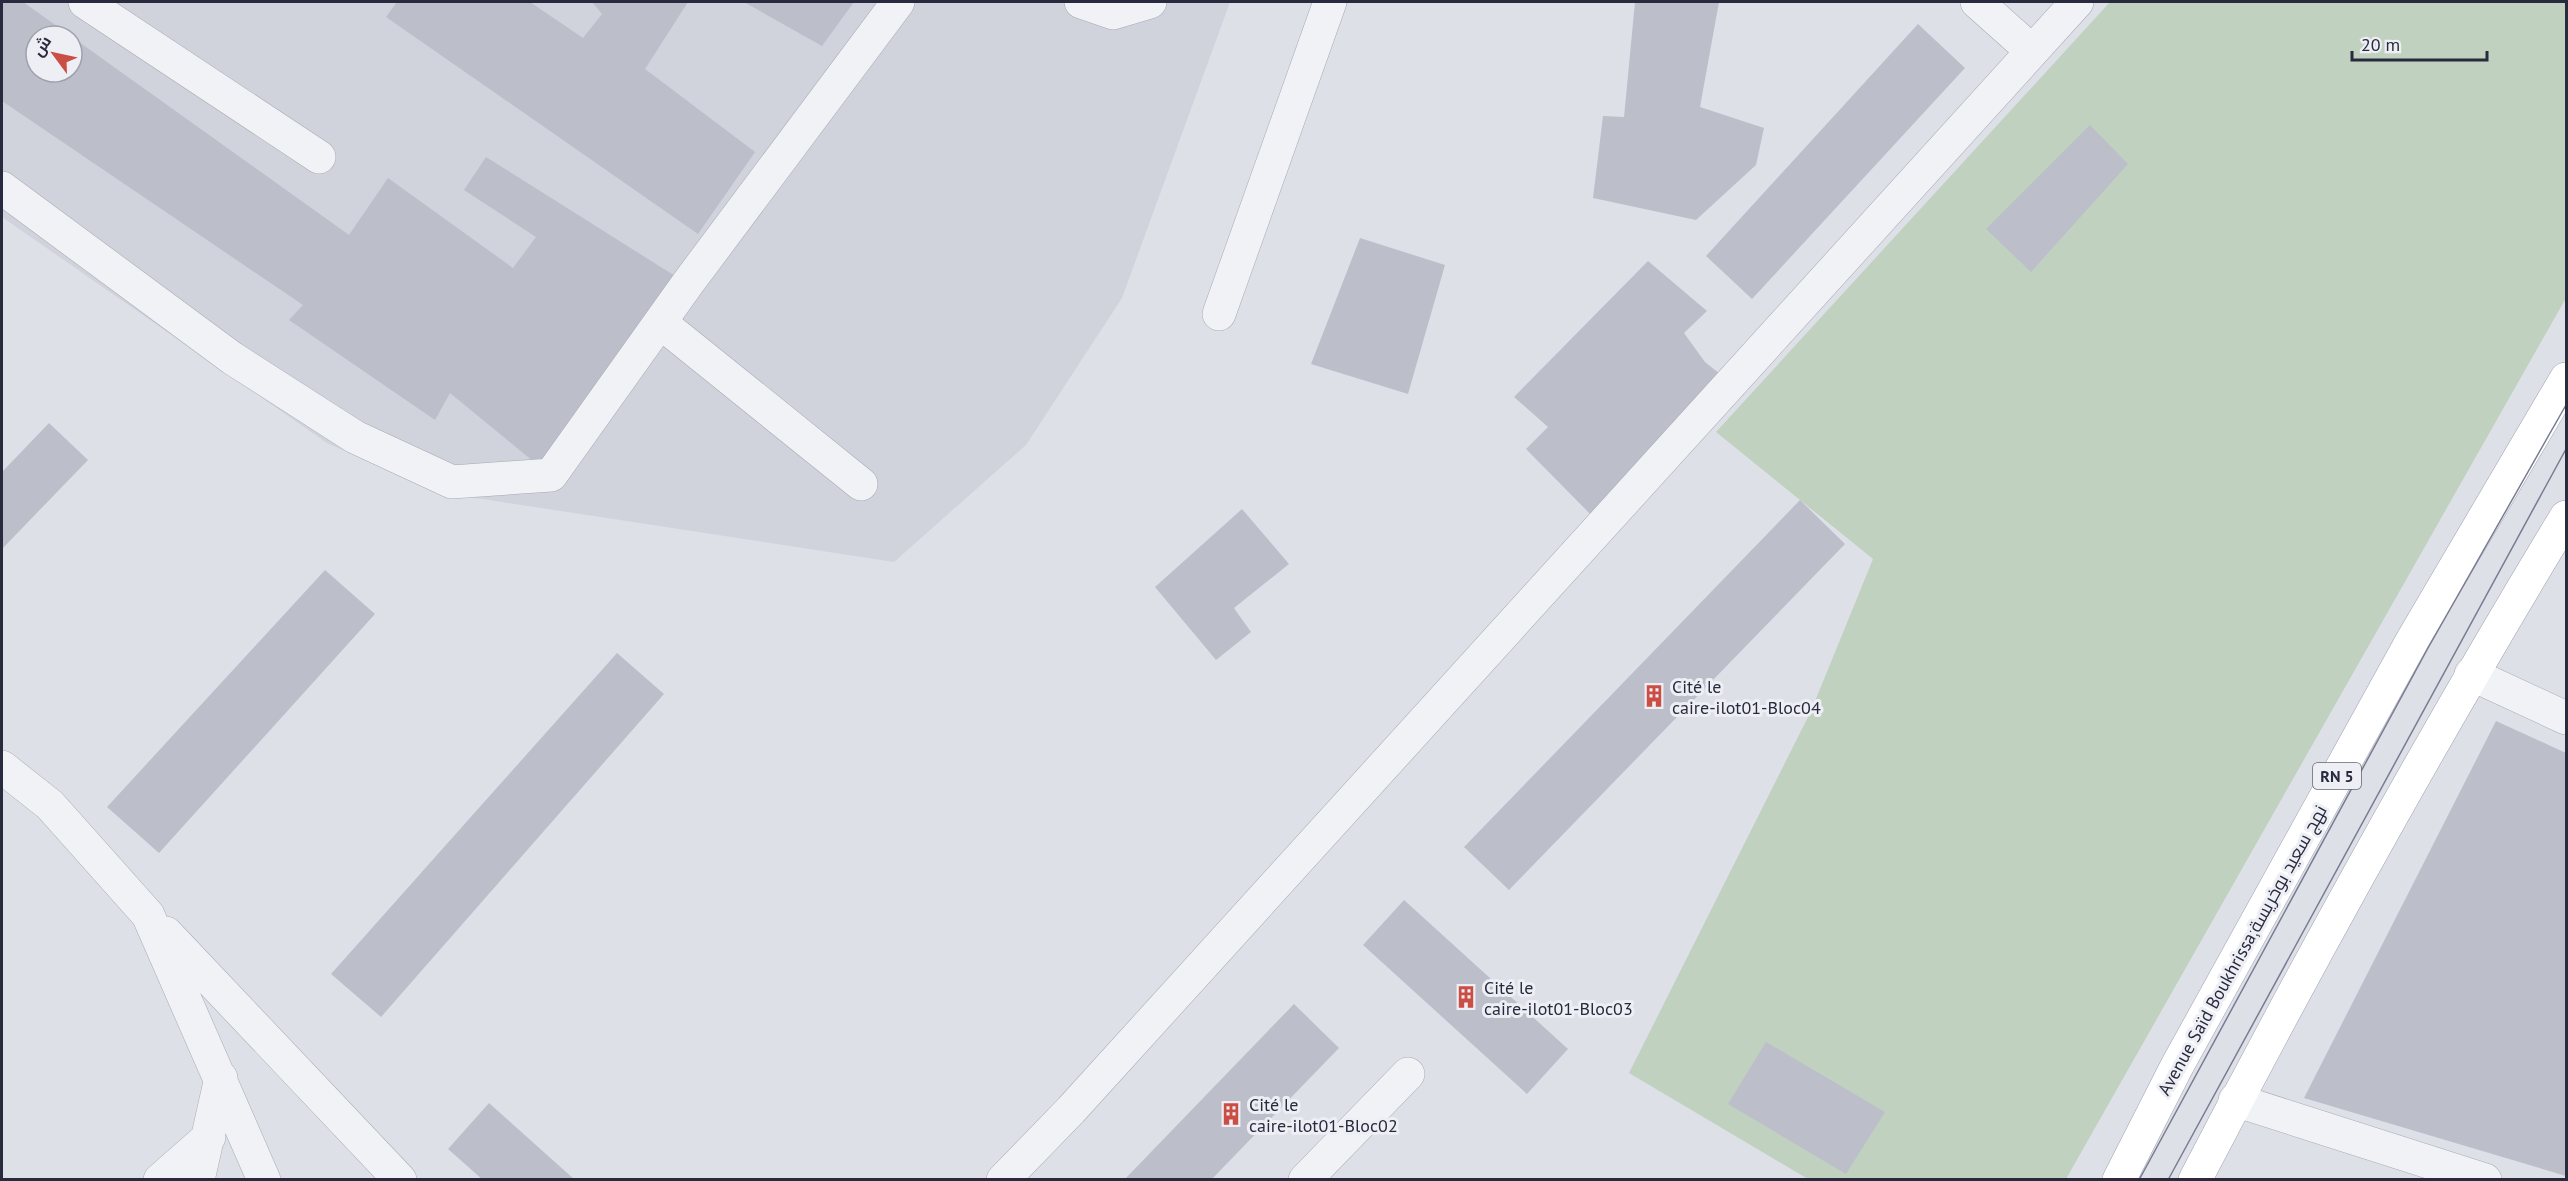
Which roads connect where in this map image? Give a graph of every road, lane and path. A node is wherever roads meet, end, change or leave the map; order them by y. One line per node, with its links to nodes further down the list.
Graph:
1 (85, 2): 9 (street)
2 (898, 2): 12 (street)
3 (1081, 2): 4 (street)
4 (1150, 2)
5 (1330, 2): 11 (street)
6 (1977, 2): 8 (street)
7 (2077, 2): 8 (street)
8 (2032, 51): 30 (street)
9 (319, 157)
10 (2, 188): 12 (street)
11 (1219, 314)
12 (661, 323): 14 (street)
13 (2566, 379): 32 (main road, Avenue Saïd Boukhrissa;نهج سعيد بوخريسة / RN 5)
14 (861, 484)
15 (2566, 517): 16 (main road)
16 (2471, 674): 17 (street); 22 (main road)
17 (2566, 718)
18 (2, 767): 19 (street)
19 (148, 915): 21 (street); 29 (street)
20 (1408, 1074): 31 (street)
21 (221, 1078): 23 (street); 28 (street)
22 (2235, 1100): 24 (main road); 25 (street)
23 (209, 1137): 26 (street); 27 (street)
24 (2202, 1175)
25 (2469, 1177)
26 (160, 1179)
27 (198, 1179)
28 (264, 1179)
29 (400, 1179)
30 (1003, 1179)
31 (1305, 1179)
32 (2119, 1179)

